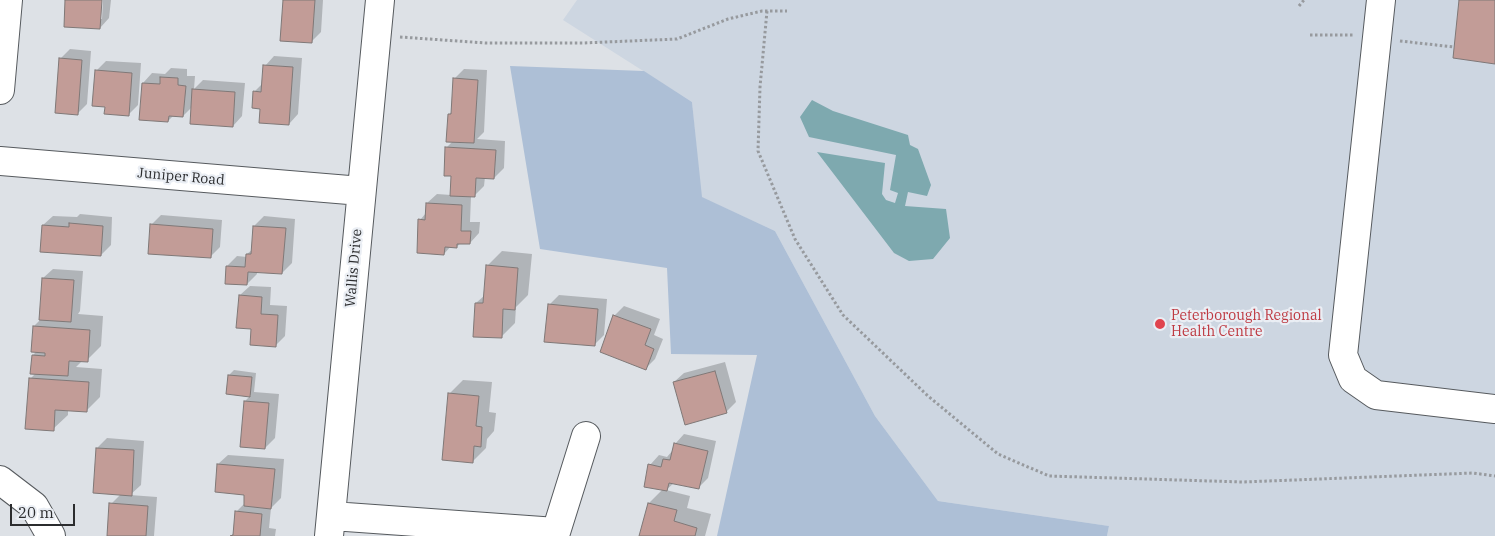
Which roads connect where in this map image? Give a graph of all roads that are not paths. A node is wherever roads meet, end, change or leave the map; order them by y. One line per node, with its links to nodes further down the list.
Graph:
1 (8, 0): 4 (street)
2 (380, 0): 6 (street, Wallis Drive)
3 (1382, 0): 7 (street)
4 (0, 90)
5 (0, 161): 6 (street, Juniper Road)
6 (362, 192): 10 (street, Wallis Drive)
7 (1495, 409)
8 (586, 436): 10 (street)
9 (0, 480): 11 (street)
10 (330, 526)
11 (51, 536)

